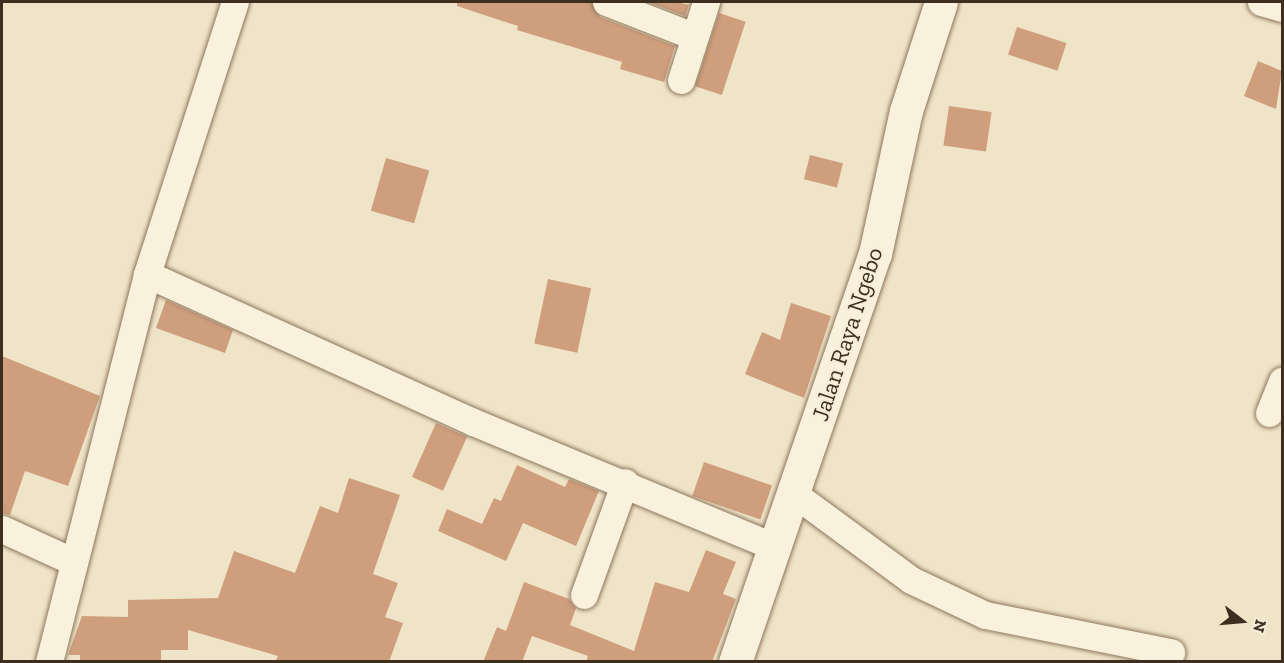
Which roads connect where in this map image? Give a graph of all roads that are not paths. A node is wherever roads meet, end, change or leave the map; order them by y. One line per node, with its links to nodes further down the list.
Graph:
1 (235, 2): 9 (street)
2 (606, 2): 7 (street)
3 (706, 2): 7 (street)
4 (941, 2): 13 (street, Jalan Raya Ngebo)
5 (1261, 2): 6 (street)
6 (1282, 8)
7 (693, 36): 8 (street)
8 (681, 80)
9 (147, 274): 12 (street); 16 (street)
10 (1282, 380): 11 (street)
11 (1269, 413)
12 (626, 482): 15 (street); 17 (street)
13 (794, 493): 15 (street, Jalan Raya Ngebo); 18 (street)
14 (2, 529): 16 (street)
15 (775, 547): 20 (street, Jalan Raya Ngebo)
16 (74, 562): 19 (street)
17 (584, 595)
18 (1171, 652)
19 (49, 662)
20 (735, 662)

